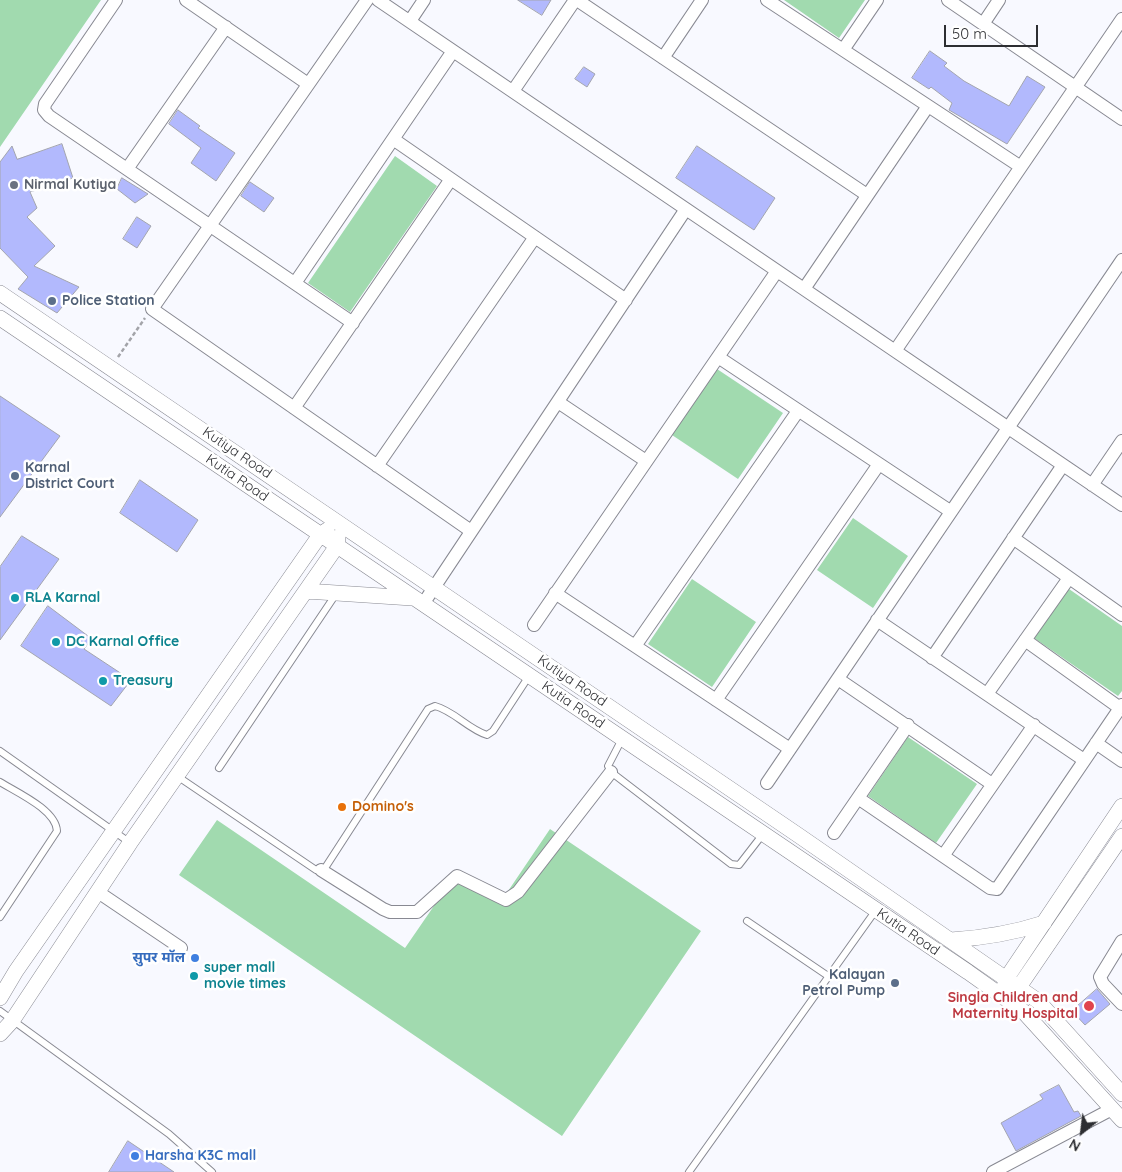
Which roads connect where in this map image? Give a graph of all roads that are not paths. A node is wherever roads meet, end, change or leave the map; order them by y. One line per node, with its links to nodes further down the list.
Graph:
1 (116, 0): 26 (street)
2 (186, 0): 15 (street)
3 (367, 0): 19 (street)
4 (378, 0): 13 (street)
5 (424, 0): 13 (street)
6 (576, 0): 18 (street); 21 (street)
7 (702, 0): 18 (street)
8 (767, 0): 17 (street)
9 (877, 0): 17 (street)
10 (948, 0): 14 (street)
11 (999, 0): 14 (street)
12 (1122, 19): 20 (street)
13 (410, 21): 16 (street)
14 (983, 24): 20 (street)
15 (226, 27): 19 (street); 26 (street)
16 (453, 50): 21 (street); 24 (street)
17 (843, 50): 22 (street)
18 (663, 58): 28 (street)
19 (308, 84): 30 (street)
20 (1076, 87): 23 (street); 25 (street)
21 (513, 92): 29 (street)
22 (928, 106): 25 (street); 28 (street)
23 (1122, 119)
24 (392, 139): 27 (street); 34 (street)
25 (1021, 167): 40 (street)
26 (127, 169): 30 (street)
27 (451, 179): 31 (street); 39 (street)
28 (867, 195): 35 (street)
29 (686, 209): 33 (street); 37 (street)
30 (210, 225): 34 (street); 43 (street)
31 (535, 238): 37 (street); 50 (street)
32 (1122, 260): 45 (street)
33 (777, 271): 35 (street); 41 (street)
34 (295, 283): 39 (street)
35 (804, 289): 40 (street)
36 (0, 293): 54 (street, Kutiya Road)
37 (626, 300): 42 (street)
38 (0, 318): 56 (street, Kutia Road)
39 (353, 323): 43 (street)
40 (895, 351): 45 (street)
41 (718, 357): 44 (street); 47 (street)
42 (558, 402): 47 (street); 55 (street)
43 (294, 408): 50 (street)
44 (798, 410): 48 (street); 69 (street)
45 (1007, 427): 49 (street); 53 (street)
46 (1122, 441): 51 (street)
47 (646, 461): 63 (street)
48 (879, 464): 53 (street); 76 (street)
49 (1063, 465): 51 (street); 57 (street)
50 (377, 466): 55 (street)
51 (1092, 485): 52 (street)
52 (1122, 506)
53 (950, 511): 66 (street)
54 (339, 523): 56 (street); 58 (street); 60 (street, Kutiya Road)
55 (471, 532): 60 (street)
56 (320, 535): 58 (street, Kutia Road); 71 (street)
57 (1013, 538): 59 (street); 70 (street)
58 (337, 546): 61 (street); 64 (street, Kutia Road)
59 (1070, 578): 65 (street); 68 (street)
60 (434, 587): 64 (street); 106 (street, Kutiya Road)
61 (306, 591): 62 (street); 72 (street)
62 (337, 593): 64 (street); 86 (lane)
63 (555, 594): 67 (street); 69 (street)
64 (418, 601): 73 (street, Kutia Road)
65 (1122, 615)
66 (877, 620): 70 (street); 74 (street)
67 (534, 625)
68 (1025, 640): 75 (street); 77 (street)
69 (635, 646): 76 (street)
70 (932, 658): 75 (street)
71 (230, 664): 72 (street); 94 (street)
72 (247, 676): 88 (street)
73 (529, 676): 80 (street, Kutia Road); 100 (lane)
74 (838, 679): 78 (street); 82 (street)
75 (986, 694): 79 (street)
76 (716, 700): 82 (street)
77 (1121, 706): 81 (street)
78 (908, 725): 91 (street); 92 (street)
79 (1034, 725): 84 (street); 91 (street)
80 (622, 739): 87 (lane); 96 (street, Kutia Road)
81 (1096, 743): 84 (street); 85 (street)
82 (790, 749): 90 (street)
83 (0, 751): 94 (lane)
84 (1084, 760): 99 (street)
85 (1122, 761)
86 (220, 768)
87 (611, 772): 96 (lane); 100 (street)
88 (177, 776): 98 (street); 100 (lane)
89 (0, 782): 103 (lane)
90 (767, 783)
91 (992, 784): 99 (street)
92 (858, 798): 95 (street); 99 (street)
93 (1122, 806): 105 (street)
94 (114, 831): 98 (lane); 112 (street)
95 (834, 833)
96 (763, 834): 102 (street, Kutia Road)
97 (1122, 836): 110 (street)
98 (130, 843): 101 (street)
99 (943, 856)
100 (321, 870)
101 (98, 892): 108 (street); 115 (street)
102 (876, 910): 109 (lane); 111 (street, Kutia Road)
103 (0, 917)
104 (747, 921): 109 (lane)
105 (1044, 923): 106 (street); 110 (street)
106 (951, 940): 110 (street, Kutiya Road)
107 (1122, 941): 113 (street)
108 (181, 948)
109 (828, 976): 120 (lane)
110 (1012, 983): 111 (street); 117 (street, Kutiya Road)
111 (1002, 997): 118 (street, Kutia Road)
112 (0, 998)
113 (1122, 1004)
114 (0, 1011): 115 (lane)
115 (12, 1021): 116 (street); 119 (lane)
116 (0, 1034)
117 (1122, 1094)
118 (1117, 1115): 121 (street)
119 (212, 1172)
120 (690, 1172)
121 (993, 1172)

